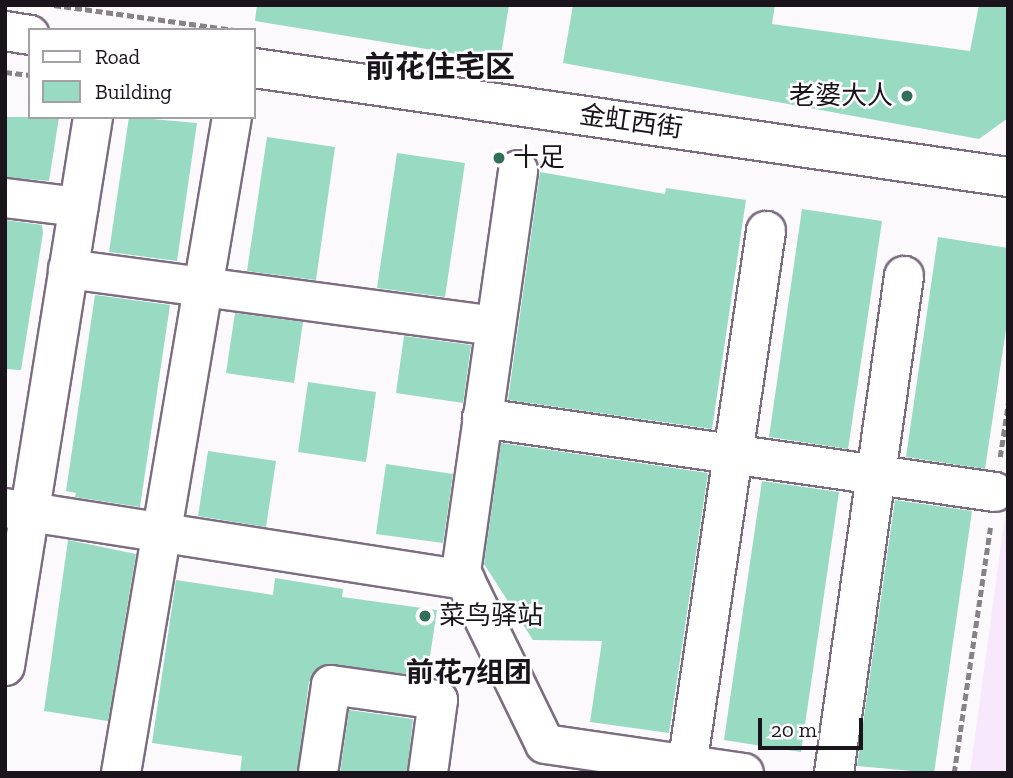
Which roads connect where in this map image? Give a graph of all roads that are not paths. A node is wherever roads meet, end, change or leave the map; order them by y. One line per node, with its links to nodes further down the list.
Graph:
1 (5, 32): 2 (street)
2 (28, 35)
3 (256, 68): 7 (street, 金虹西街)
4 (93, 119): 9 (street)
5 (232, 119): 13 (street)
6 (518, 170): 14 (street)
7 (1008, 177)
8 (5, 198): 9 (street)
9 (78, 207): 11 (street)
10 (766, 231): 16 (street)
11 (68, 269): 13 (street); 19 (street)
12 (904, 276): 17 (street)
13 (201, 287): 14 (street); 20 (street)
14 (494, 326): 15 (street)
15 (482, 418): 16 (street); 21 (street)
16 (733, 454): 17 (street); 23 (street)
17 (876, 475): 18 (street); 28 (street)
18 (995, 492)
19 (17, 510): 20 (street); 22 (street)
20 (161, 532): 21 (street); 24 (street)
21 (460, 579): 23 (street)
22 (5, 666)
23 (686, 769): 27 (street)
24 (121, 773)
25 (318, 773): 26 (street)
26 (428, 773)
27 (744, 773)
28 (834, 773)

